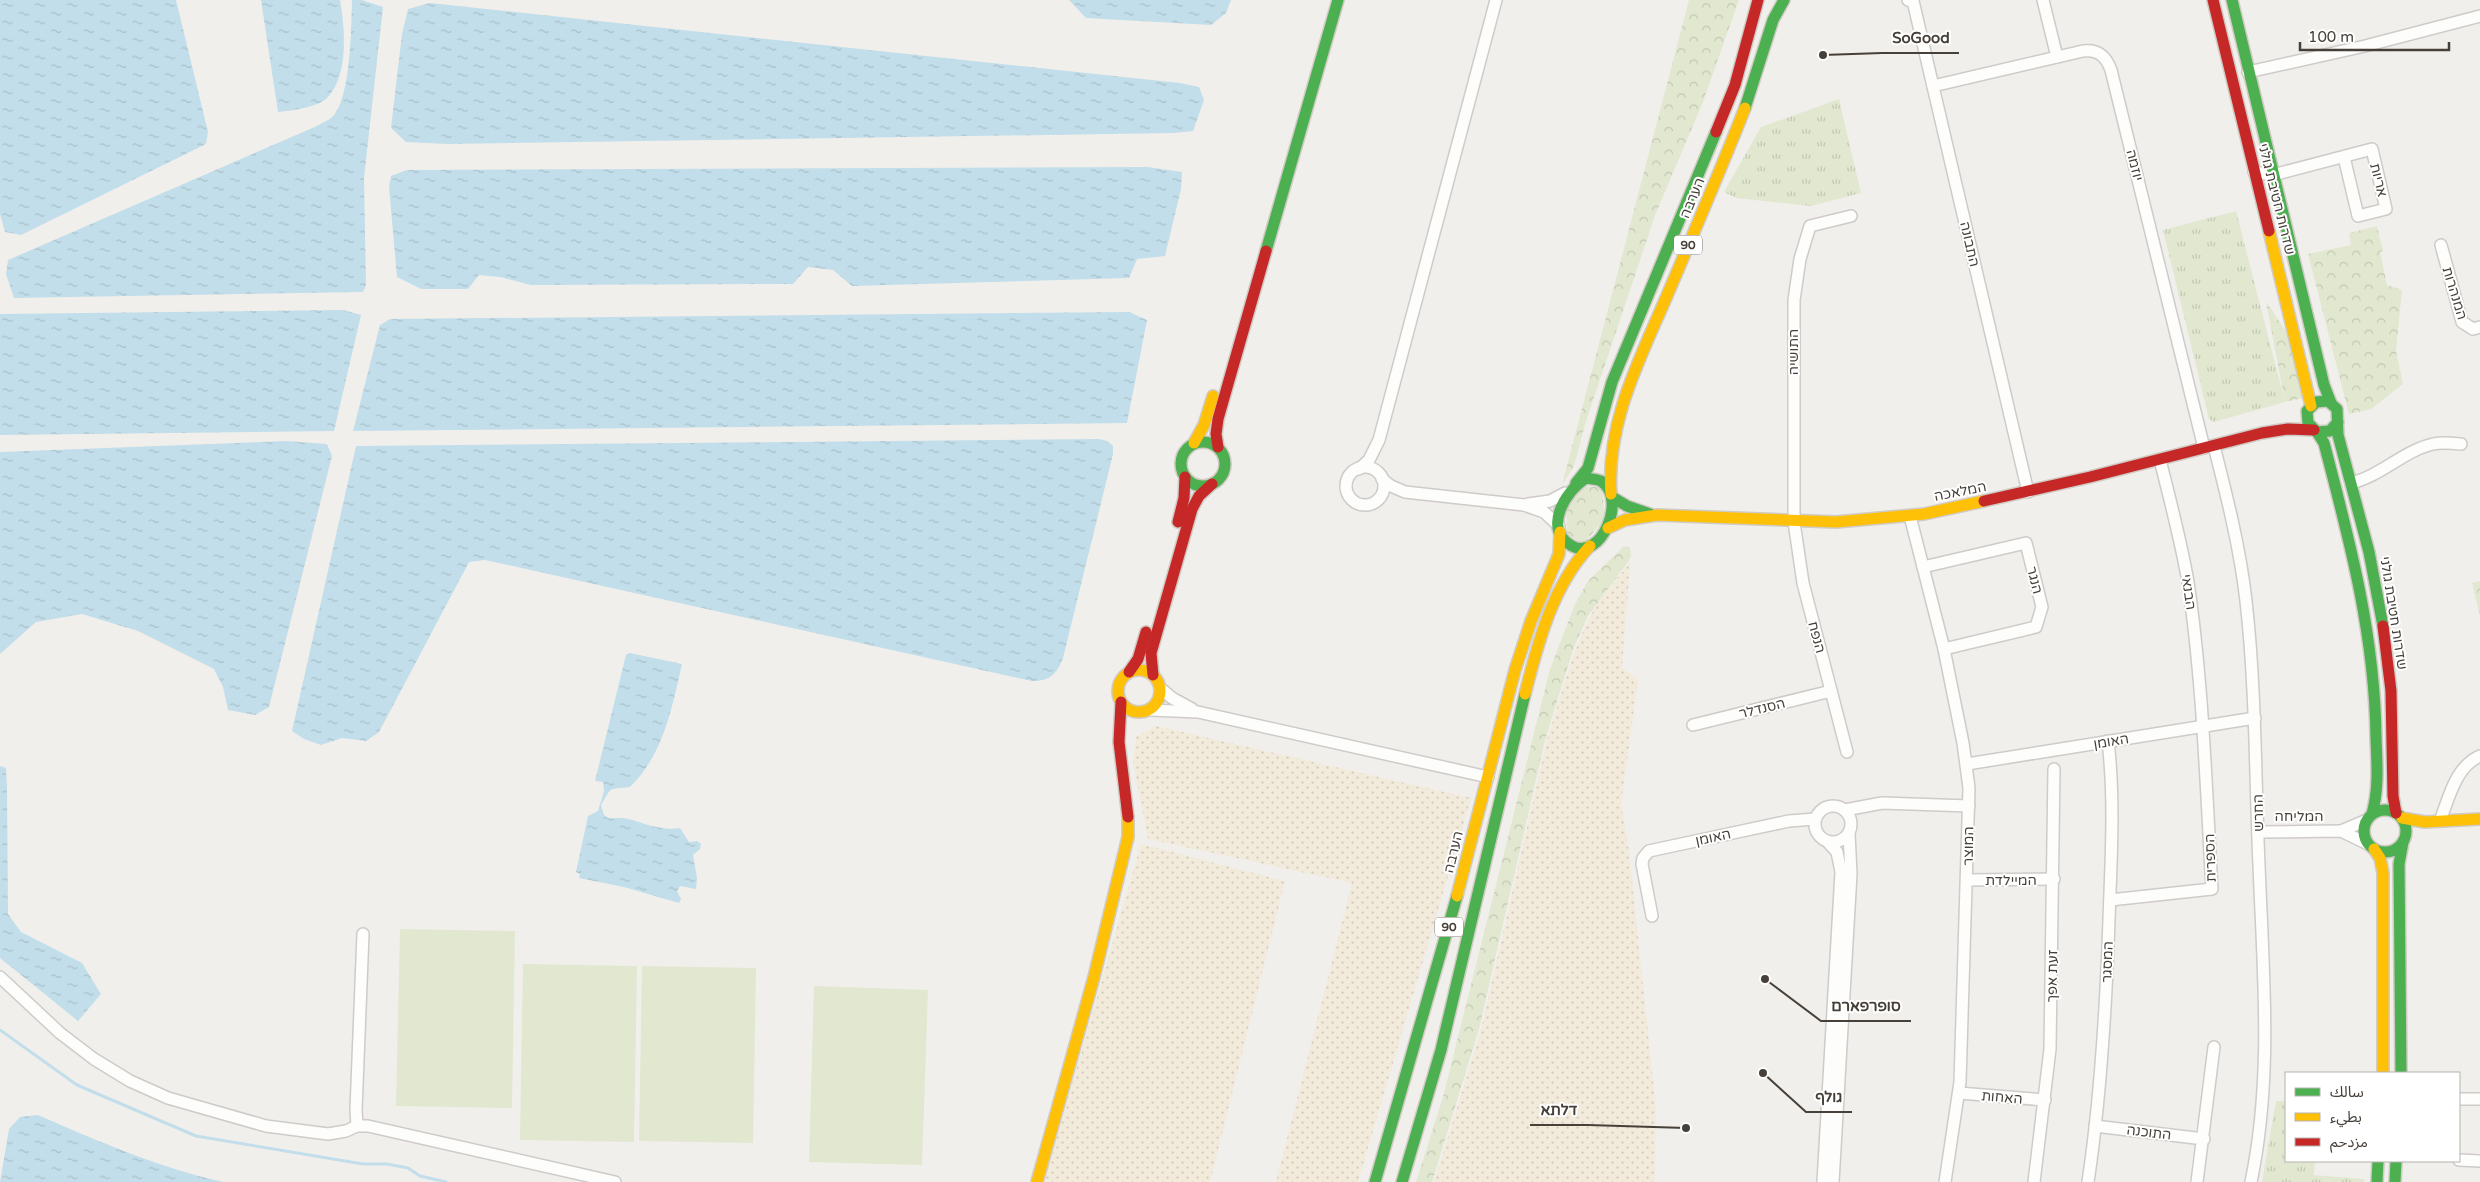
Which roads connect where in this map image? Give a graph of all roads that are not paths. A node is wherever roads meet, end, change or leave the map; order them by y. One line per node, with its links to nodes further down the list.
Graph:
1 (1326, 0): 26 (main road)
2 (1338, 0): 28 (main road)
3 (1496, 0): 25 (street)
4 (1758, 0): 34 (main road, הערבה / 90)
5 (1784, 0): 40 (main road, הערבה / 90)
6 (1908, 0): 13 (street, התבונה)
7 (2043, 0): 11 (street)
8 (2213, 0): 15 (main road, שדרות חטיבת גולני)
9 (2232, 0): 12 (main road, שדרות חטיבת גולני)
10 (2480, 16): 12 (street)
11 (2057, 57): 13 (street, יוזמה); 29 (street, יוזמה)
12 (2248, 72): 16 (main road, שדרות חטיבת גולני)
13 (1933, 86): 39 (street, התבונה)
14 (2344, 157): 14 (street, אריות); 16 (street, אריות)
15 (2254, 172): 16 (street, אריות); 21 (main road, שדרות חטיבת גולני)
16 (2273, 175): 20 (main road, שדרות חטיבת גולני)
17 (1851, 216): 45 (street, התושיה)
18 (2441, 245): 19 (street, המנהרות)
19 (2480, 327)
20 (2331, 403): 21 (main road); 22 (main road)
21 (2310, 407): 23 (main road); 24 (main road, המלאכה)
22 (2338, 422): 23 (main road); 35 (main road, שדרות חטיבת גולני)
23 (2316, 431): 24 (main road, המלאכה); 71 (main road, שדרות חטיבת גולני)
24 (2262, 433): 29 (main road, המלאכה)
25 (1379, 440): 31 (street); 32 (street)
26 (1194, 443): 28 (main road); 33 (main road)
27 (2460, 444): 35 (street)
28 (1218, 447): 36 (main road)
29 (2209, 447): 30 (main road, המלאכה); 58 (street, החרש)
30 (2160, 460): 39 (main road, המלאכה); 60 (street, הבנאי)
31 (1359, 469): 32 (street); 41 (street)
32 (1380, 476): 37 (street); 41 (street)
33 (1185, 477): 36 (main road); 51 (main road)
34 (1576, 483): 38 (main road, 90); 40 (main road)
35 (2351, 483): 70 (main road, שדרות חטיבת גולני)
36 (1212, 484): 52 (main road)
37 (1405, 492): 41 (street); 42 (street)
38 (1567, 492): 42 (street); 47 (main road, 90)
39 (2028, 492): 44 (main road, המלאכה)
40 (1611, 495): 43 (main road, המלאכה); 46 (main road, 90)
41 (1380, 497)
42 (1524, 504): 47 (street)
43 (1657, 515): 45 (main road, המלאכה); 46 (main road, המלאכה)
44 (1910, 516): 45 (main road, המלאכה); 49 (street, המוצר)
45 (1794, 522): 54 (street, הנפח)
46 (1608, 528): 48 (main road, 90)
47 (1560, 529): 48 (main road); 67 (main road, הערבה / 90)
48 (1590, 546): 104 (main road, 90)
49 (1923, 568): 50 (street, המוצר); 50 (street, הנגר)
50 (1944, 649): 65 (street, המוצר)
51 (1130, 672): 52 (main road); 55 (main road)
52 (1153, 675): 53 (main road)
53 (1160, 688): 56 (main road); 57 (street)
54 (1831, 691): 59 (street, הסנדלר); 63 (street, הנפח)
55 (1121, 702): 56 (main road); 62 (main road)
56 (1147, 711): 57 (street); 62 (main road)
57 (1198, 712): 67 (street)
58 (2255, 718): 60 (street, האומן); 76 (street, החרש)
59 (1693, 724)
60 (2202, 726): 61 (street, האומן); 83 (street, הספרית)
61 (2108, 742): 65 (street, האומן); 83 (street, המסגר)
62 (1120, 750): 102 (main road)
63 (1847, 752)
64 (2480, 756): 74 (street)
65 (1966, 764): 68 (street, המוצר)
66 (2054, 769): 81 (street, זעת אפך)
67 (1488, 777): 103 (main road, הערבה / 90)
68 (1969, 806): 69 (street); 82 (street, המוצר)
69 (1845, 810): 72 (street); 77 (street)
70 (2399, 816): 71 (main road); 74 (main road); 79 (main road)
71 (2369, 817): 75 (street, המליחה); 80 (main road)
72 (1815, 819): 78 (street); 84 (street, האומן)
73 (2480, 819): 74 (main road)
74 (2437, 821): 79 (main road)
75 (2341, 831): 76 (street, המליחה); 80 (street, המליחה)
76 (2258, 832): 111 (street, החרש)
77 (1848, 833): 78 (street); 106 (street)
78 (1827, 840): 105 (street)
79 (2404, 840): 80 (main road); 89 (main road)
80 (2371, 847): 88 (main road)
81 (2054, 879): 82 (street, המיילדת); 93 (street, זעת אפך)
82 (1967, 880): 90 (street, המוצר)
83 (2110, 900): 95 (street, המסגר)
84 (1652, 916)
85 (363, 934): 94 (street)
86 (0, 976): 94 (street)
87 (2214, 1047): 96 (street)
88 (2383, 1072)
89 (2401, 1072)
90 (1958, 1093): 93 (street, האחות); 107 (street, המוצר)
91 (2460, 1099): 92 (street)
92 (2480, 1099)
93 (2045, 1100): 108 (street, זעת אפך)
94 (357, 1126): 101 (street)
95 (2095, 1126): 96 (street, התוכנה); 109 (street, המסגר)
96 (2204, 1139): 110 (street)
97 (2460, 1160): 98 (street)
98 (2480, 1161)
99 (2378, 1162): 112 (main road)
100 (2396, 1162): 113 (main road)
101 (614, 1182)
102 (1037, 1182)
103 (1375, 1182)
104 (1402, 1182)
105 (1823, 1182)
106 (1833, 1182)
107 (1945, 1182)
108 (2034, 1182)
109 (2088, 1182)
110 (2197, 1182)
111 (2251, 1182)
112 (2377, 1182)
113 (2395, 1182)

